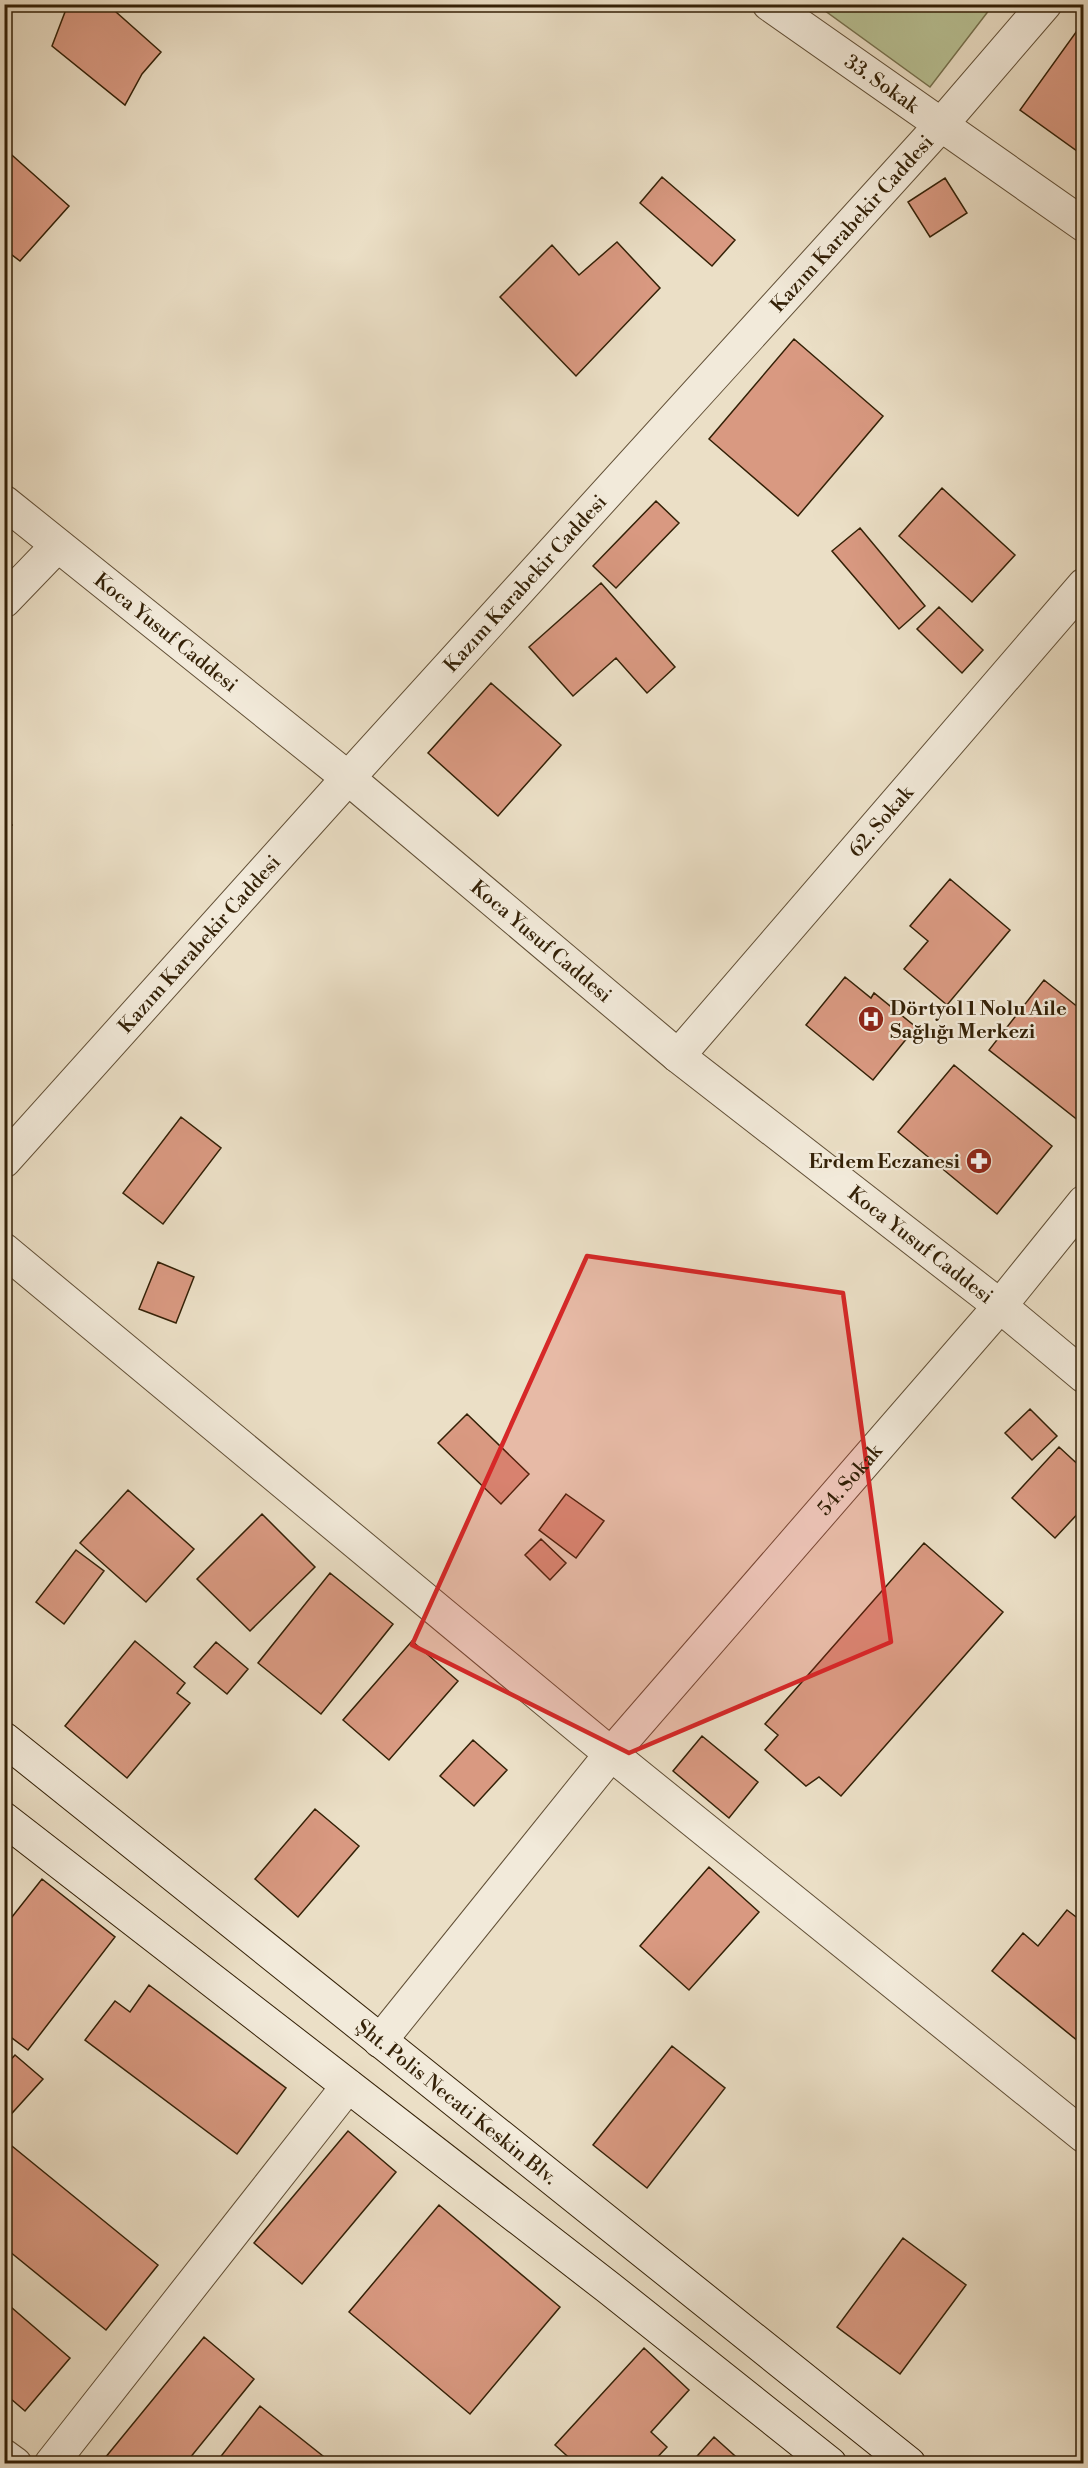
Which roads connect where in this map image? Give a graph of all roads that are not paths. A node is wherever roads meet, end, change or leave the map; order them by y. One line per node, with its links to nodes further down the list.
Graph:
1 (769, 4): 3 (street, 33. Sokak)
2 (1045, 4): 3 (street, Kazım Karabekir Caddesi)
3 (940, 126): 4 (street, 33. Sokak); 9 (street, Kazım Karabekir Caddesi)
4 (1083, 225)
5 (4, 502): 6 (street, Koca Yusuf Caddesi)
6 (57, 546): 8 (street); 9 (street, Koca Yusuf Caddesi)
7 (1083, 585): 10 (street, 62. Sokak)
8 (4, 601)
9 (348, 778): 10 (street, Koca Yusuf Caddesi); 11 (street, Kazım Karabekir Caddesi)
10 (678, 1056): 14 (street, Koca Yusuf Caddesi)
11 (4, 1161)
12 (1083, 1202): 14 (street, 54. Sokak)
13 (4, 1250): 17 (street)
14 (1000, 1306): 15 (street, Koca Yusuf Caddesi); 17 (street, 54. Sokak)
15 (1083, 1376)
16 (4, 1739): 19 (street, Şht. Polis Necati Keskin Blv.)
17 (611, 1754): 19 (street, 54. Sokak); 21 (street)
18 (4, 1819): 20 (street)
19 (380, 2041): 26 (street, Şht. Polis Necati Keskin Blv.)
20 (348, 2085): 24 (street); 25 (street)
21 (1083, 2136)
22 (4, 2456): 23 (street)
23 (15, 2463)
24 (51, 2463)
25 (830, 2463)
26 (909, 2463)

